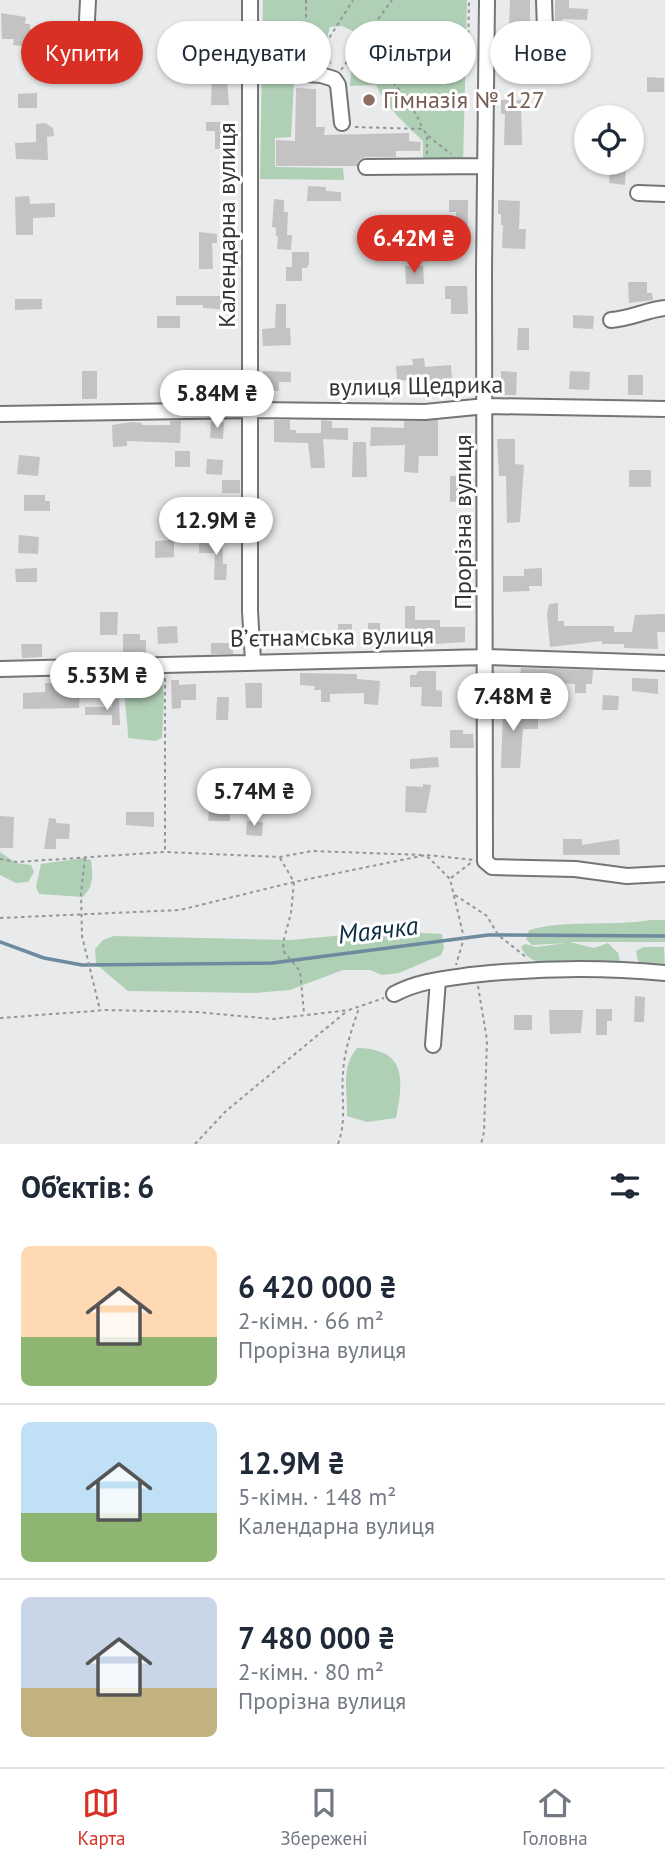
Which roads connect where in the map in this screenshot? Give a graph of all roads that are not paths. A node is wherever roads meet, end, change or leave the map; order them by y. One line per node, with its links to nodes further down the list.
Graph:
1 (88, 0): 5 (street)
2 (250, 0): 6 (street, Календарна вулиця)
3 (487, 0): 11 (street, Прорізна вулиця)
4 (544, 0): 7 (street)
5 (88, 20)
6 (249, 21)
7 (545, 21)
8 (331, 82): 10 (street)
9 (249, 84): 19 (street, Календарна вулиця)
10 (342, 123)
11 (485, 166): 12 (street); 17 (street, Прорізна вулиця)
12 (366, 167)
13 (638, 193): 14 (street)
14 (665, 194)
15 (665, 308): 16 (street)
16 (611, 320)
17 (486, 405): 18 (street, вулиця Щедрика); 19 (street, вулиця Щедрика); 21 (street, Прорізна вулиця)
18 (665, 408)
19 (250, 411): 20 (street, вулиця Щедрика); 22 (street, Календарна вулиця)
20 (0, 414)
21 (487, 657): 22 (street, Вʼєтнамська вулиця); 23 (street, Вʼєтнамська вулиця); 25 (street, Прорізна вулиця)
22 (253, 661): 24 (street, Вʼєтнамська вулиця)
23 (665, 663)
24 (3, 673)
25 (665, 874)
26 (665, 973): 27 (street)
27 (438, 979): 28 (street); 29 (street)
28 (394, 994)
29 (433, 1045)

